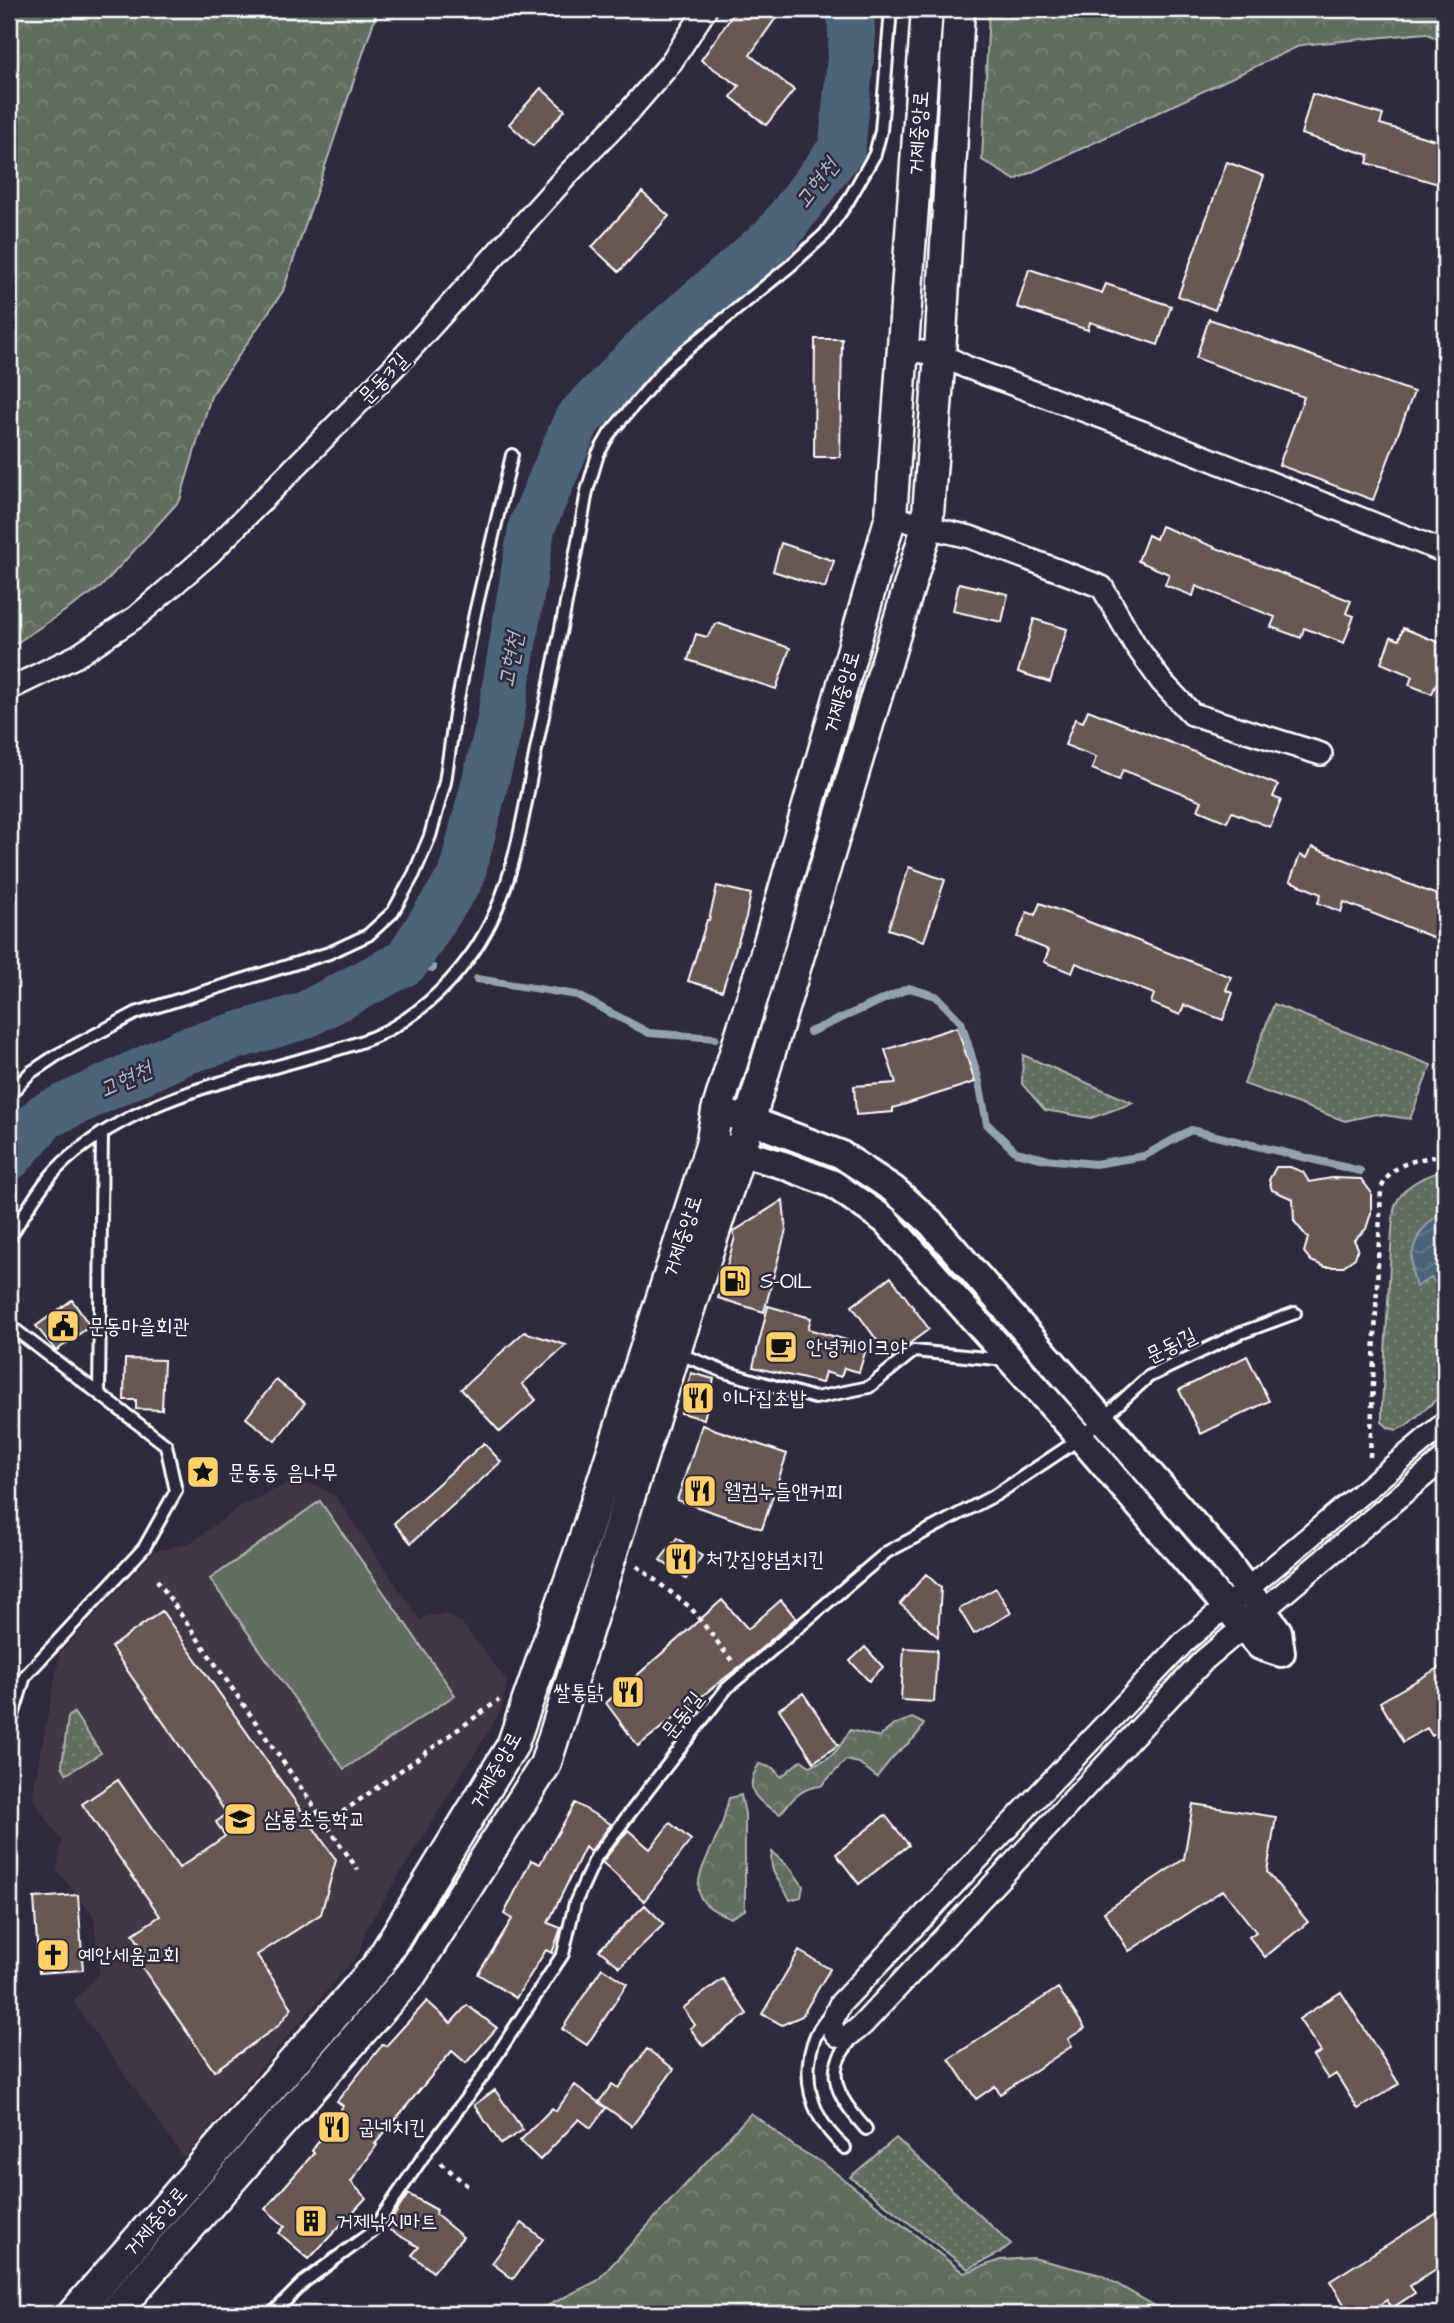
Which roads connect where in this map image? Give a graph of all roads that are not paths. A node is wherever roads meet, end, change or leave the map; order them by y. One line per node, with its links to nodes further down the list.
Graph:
1 (705, 9): 11 (street, 문동3길)
2 (891, 9): 17 (lane)
3 (927, 9): 5 (main road, 거제중앙로)
4 (959, 9): 6 (main road, 거제중앙로)
5 (904, 350): 6 (street); 8 (main road, 거제중앙로)
6 (940, 354): 9 (main road, 거제중앙로); 10 (street)
7 (512, 455): 14 (lane)
8 (891, 516): 9 (street); 15 (main road, 거제중앙로)
9 (927, 527): 12 (street); 13 (main road, 거제중앙로)
10 (1445, 552)
11 (9, 689)
12 (1321, 754)
13 (766, 1063): 16 (main road, 거제중앙로); 18 (street)
14 (9, 1095)
15 (717, 1111): 16 (street); 19 (main road, 거제중앙로)
16 (749, 1120): 18 (street); 20 (main road, 거제중앙로)
17 (103, 1133): 22 (lane); 28 (lane)
18 (795, 1138): 29 (street)
19 (711, 1145): 20 (street); 40 (main road, 거제중앙로)
20 (740, 1152): 21 (street); 23 (main road, 거제중앙로)
21 (783, 1165): 23 (street); 27 (street)
22 (9, 1239)
23 (710, 1244): 26 (main road, 거제중앙로)
24 (1295, 1314): 29 (lane, 문동1길)
25 (9, 1325): 28 (lane)
26 (675, 1352): 27 (lane); 41 (main road, 거제중앙로)
27 (1012, 1360): 31 (street)
28 (99, 1394): 35 (lane)
29 (1104, 1419): 31 (lane, 문동1길); 33 (street)
30 (1445, 1423): 33 (street)
31 (1081, 1438): 34 (street); 42 (lane, 문동1길)
32 (1445, 1458): 34 (street)
33 (1247, 1589): 34 (street)
34 (1244, 1615): 36 (street); 37 (street)
35 (9, 1729)
36 (840, 2004): 37 (street); 39 (lane)
37 (862, 2025): 38 (lane)
38 (866, 2129)
39 (845, 2148)
40 (73, 2314)
41 (113, 2314)
42 (272, 2314)

